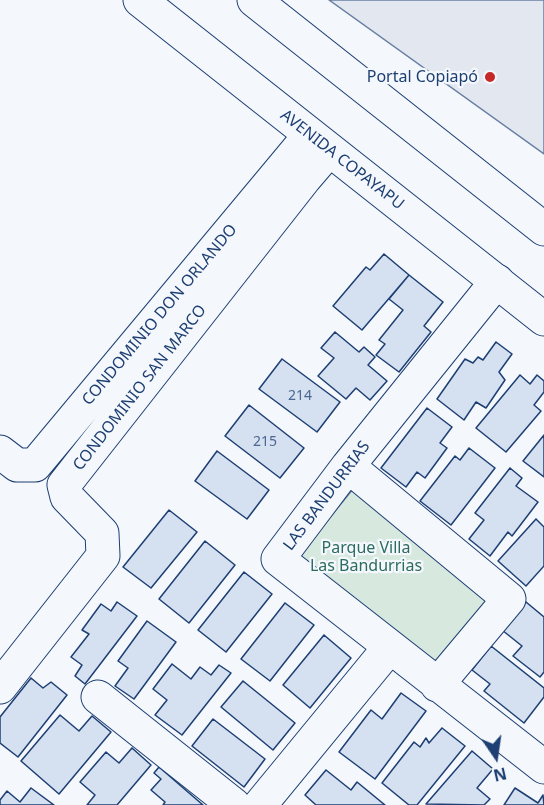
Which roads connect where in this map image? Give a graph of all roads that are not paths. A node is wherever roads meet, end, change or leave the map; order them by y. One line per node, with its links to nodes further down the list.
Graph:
1 (140, 0): 3 (main road, AVENIDA COPAYAPU)
2 (254, 0): 4 (main road)
3 (320, 143): 5 (main road, AVENIDA COPAYAPU); 7 (main road, CONDOMINIO DON ORLANDO); 11 (main road, CONDOMINIO SAN MARCO)
4 (544, 229)
5 (497, 281): 6 (main road, AVENIDA COPAYAPU); 8 (main road, LAS BANDURRIAS)
6 (544, 319)
7 (0, 452)
8 (348, 466): 9 (main road, LAS BANDURRIAS); 10 (main road)
9 (389, 648): 10 (main road, LAS BANDURRIAS); 15 (main road)
10 (437, 685): 13 (main road, LAS BANDURRIAS)
11 (0, 687)
12 (98, 697): 14 (main road)
13 (544, 767)
14 (234, 805)
15 (260, 805)

